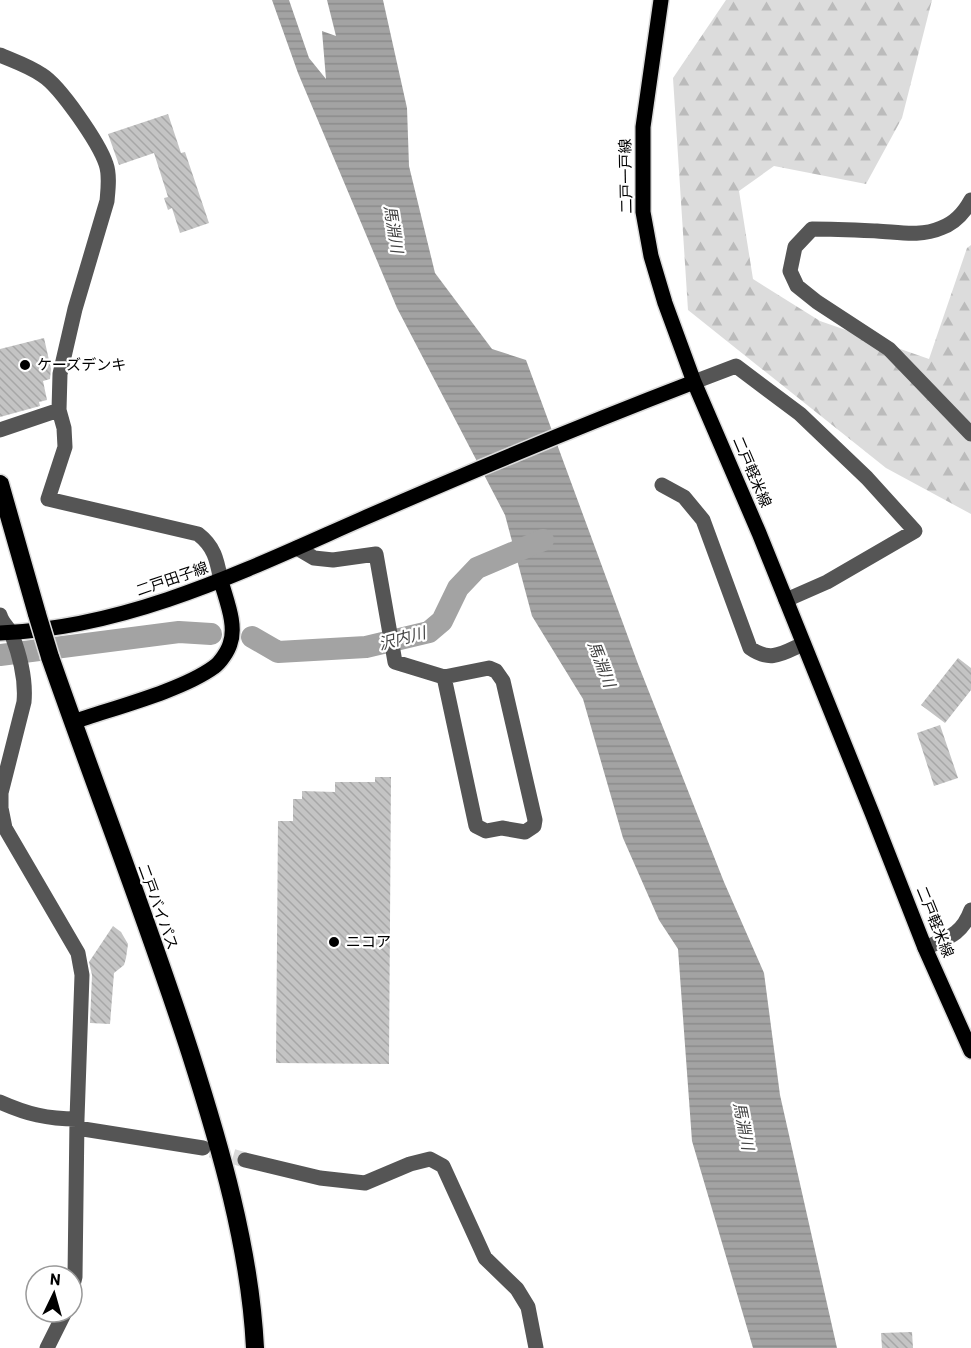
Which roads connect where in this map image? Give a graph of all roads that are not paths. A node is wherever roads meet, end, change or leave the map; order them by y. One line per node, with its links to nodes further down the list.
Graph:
1 (661, 0): 4 (main road, 二戸一戸線)
2 (0, 55): 5 (street)
3 (971, 200): 7 (street)
4 (694, 382): 10 (main road); 12 (main road, 二戸軽米線); 12 (street)
5 (59, 410): 6 (street); 11 (street)
6 (0, 430)
7 (971, 434)
8 (0, 484): 17 (highway, 二戸バイパス, bridge)
9 (662, 485): 15 (street)
10 (297, 548): 11 (main road); 16 (street)
11 (221, 581): 14 (main road, 二戸田子線); 17 (main road, 二戸田子線)
12 (786, 600): 15 (main road, 二戸軽米線)
13 (0, 615): 14 (street)
14 (6, 633): 22 (street)
15 (804, 644): 19 (main road, 二戸軽米線)
16 (444, 677): 16 (street)
17 (73, 722): 28 (highway, 二戸バイパス)
18 (971, 910): 19 (street)
19 (925, 948): 20 (main road, 二戸軽米線)
20 (971, 1051)
21 (0, 1102): 22 (street)
22 (77, 1123): 23 (street); 25 (street)
23 (203, 1148)
24 (245, 1160): 29 (street)
25 (75, 1264)
26 (59, 1324): 27 (street)
27 (47, 1348)
28 (255, 1348)
29 (536, 1348)

